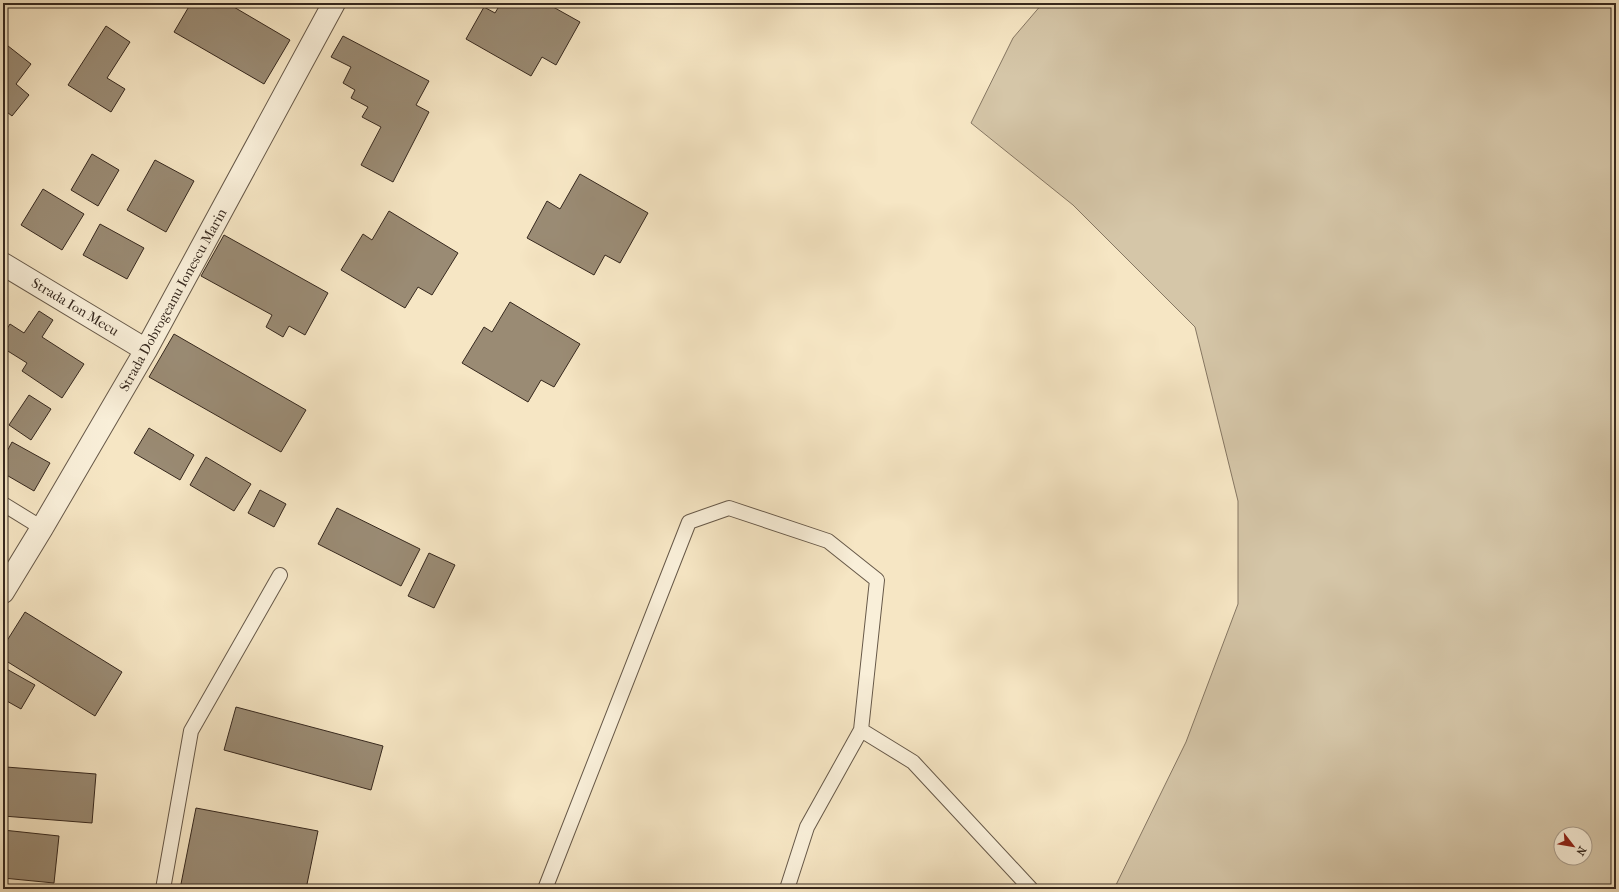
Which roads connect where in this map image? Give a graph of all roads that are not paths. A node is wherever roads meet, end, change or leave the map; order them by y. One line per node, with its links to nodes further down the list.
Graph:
1 (334, 3): 3 (street, Strada Dobrogeanu Ionescu Marin)
2 (3, 264): 3 (street, Strada Ion Mecu)
3 (146, 350): 5 (street, Strada Dobrogeanu Ionescu Marin)
4 (3, 504): 5 (lane)
5 (42, 528): 7 (street, Strada Dobrogeanu Ionescu Marin)
6 (280, 575): 9 (lane)
7 (3, 592)
8 (861, 730): 10 (lane); 11 (lane); 12 (lane)
9 (163, 889)
10 (546, 889)
11 (787, 889)
12 (1031, 889)

